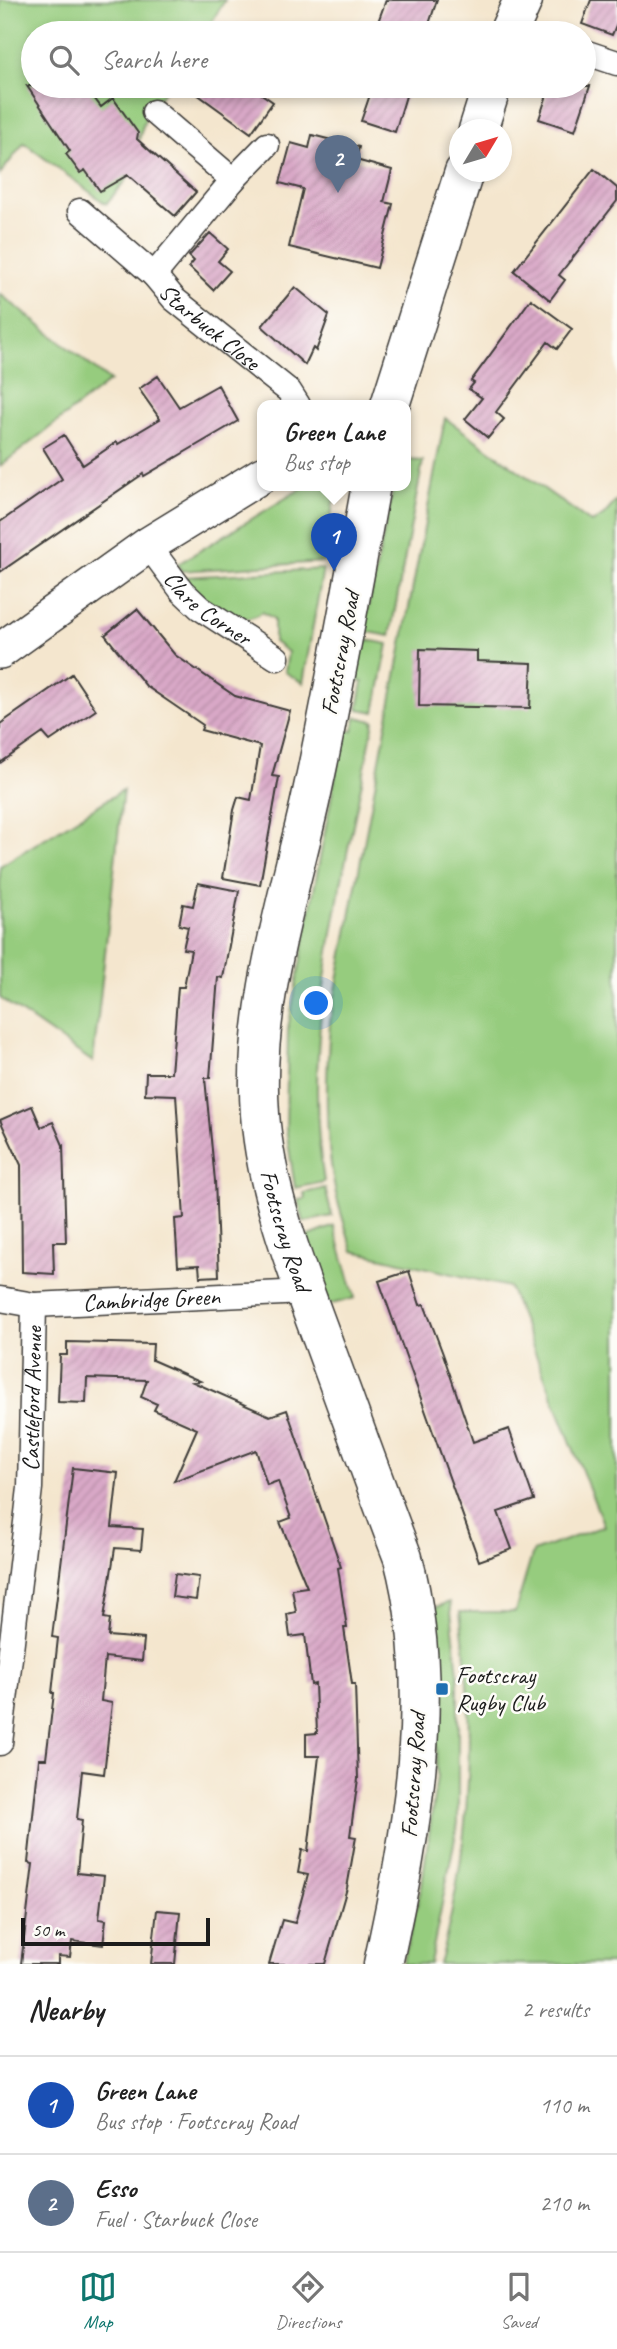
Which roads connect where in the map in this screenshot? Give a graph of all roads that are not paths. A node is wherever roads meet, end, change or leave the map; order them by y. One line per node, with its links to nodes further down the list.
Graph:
1 (596, 56): 2 (street)
2 (617, 63)
3 (488, 98): 5 (main road)
4 (154, 112): 7 (street)
5 (482, 119)
6 (267, 145): 7 (street, Starbuck Close)
7 (233, 180): 10 (street, Starbuck Close)
8 (461, 182): 12 (main road)
9 (80, 211): 10 (street, Starbuck Close)
10 (154, 275): 11 (street, Starbuck Close)
11 (295, 400)
12 (392, 400)
13 (257, 478): 15 (main road)
14 (370, 491): 18 (main road, Footscray Road)
15 (148, 545): 16 (main road); 17 (street, Clare Corner)
16 (0, 651)
17 (277, 657)
18 (305, 1292): 20 (street, Cambridge Green); 22 (main road, Footscray Road)
19 (0, 1299): 20 (street, Cambridge Green)
20 (34, 1304): 21 (street, Castleford Avenue)
21 (0, 1743)
22 (383, 1964)

